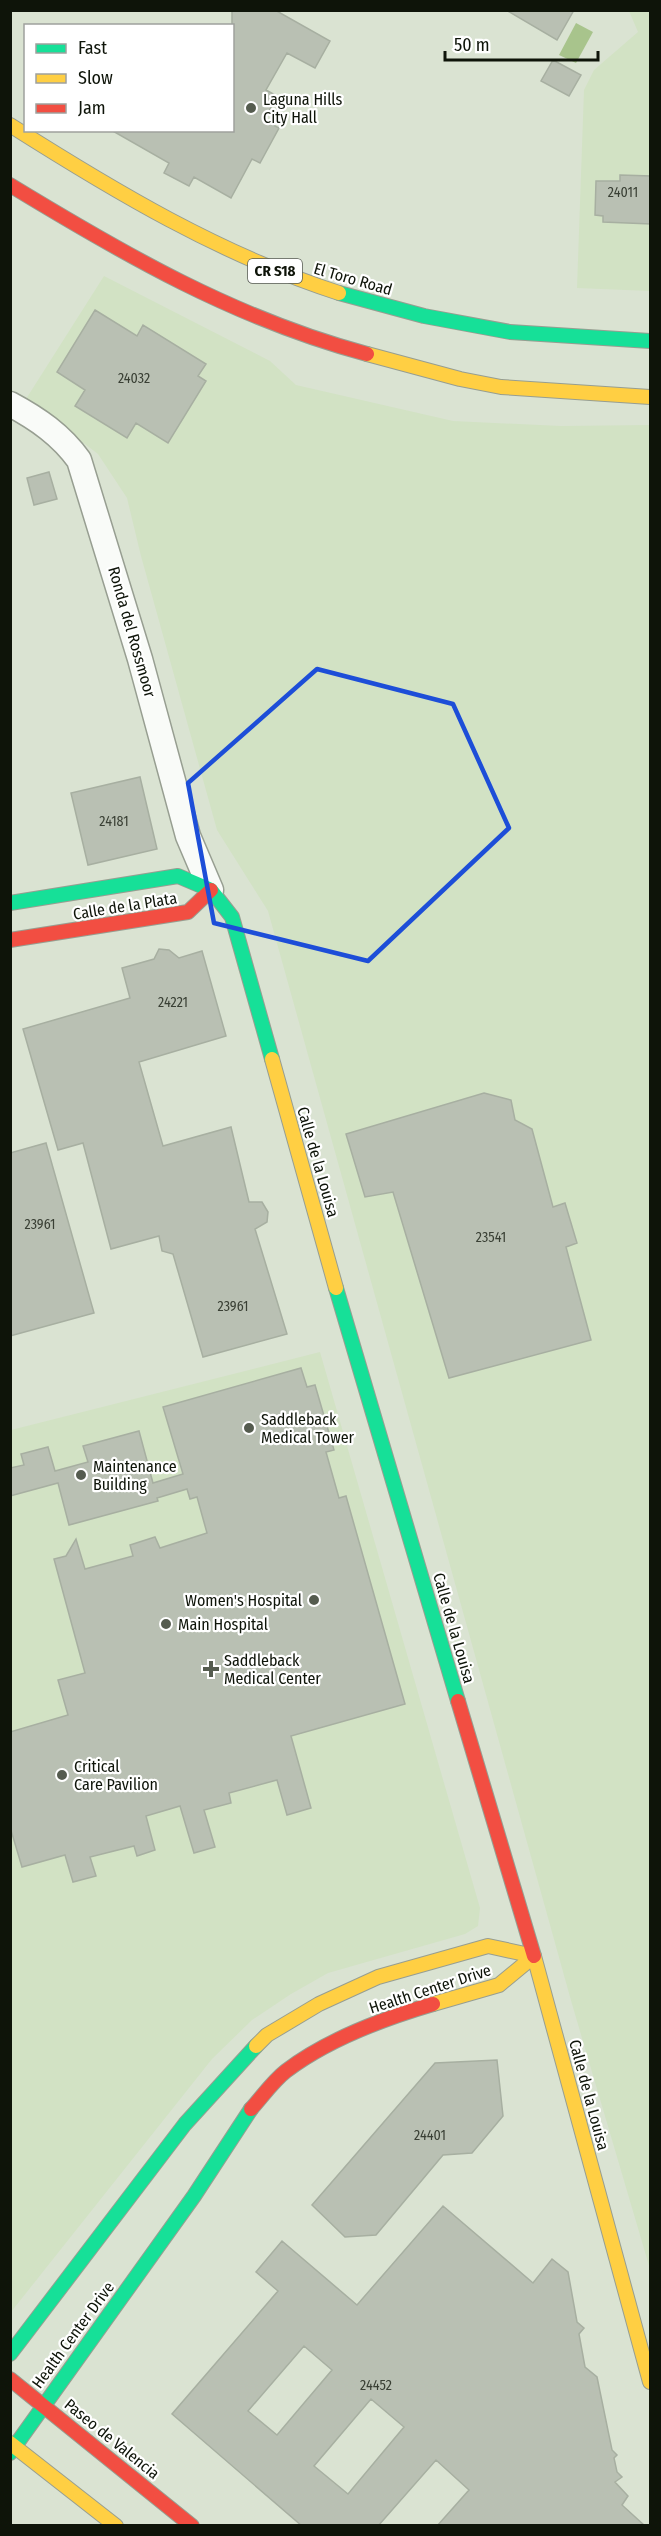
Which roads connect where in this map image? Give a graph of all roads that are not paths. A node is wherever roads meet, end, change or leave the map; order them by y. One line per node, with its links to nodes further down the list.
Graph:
1 (10, 125): 3 (street, El Toro Road / CR S18)
2 (10, 185): 4 (street)
3 (651, 340)
4 (651, 397)
5 (10, 404): 6 (street, Ronda del Rossmoor)
6 (211, 890): 7 (street, Calle de la Plata); 8 (street, Calle de la Plata); 9 (street, Calle de la Louisa)
7 (10, 903)
8 (10, 940)
9 (534, 1956): 10 (street, Health Center Drive); 12 (street, Calle de la Louisa); 13 (street, Health Center Drive)
10 (10, 2354)
11 (10, 2379): 13 (street, Paseo de Valencia)
12 (651, 2382)
13 (43, 2404): 14 (street, Health Center Drive); 16 (street, Paseo de Valencia)
14 (12, 2447): 15 (street)
15 (116, 2526)
16 (192, 2526)

